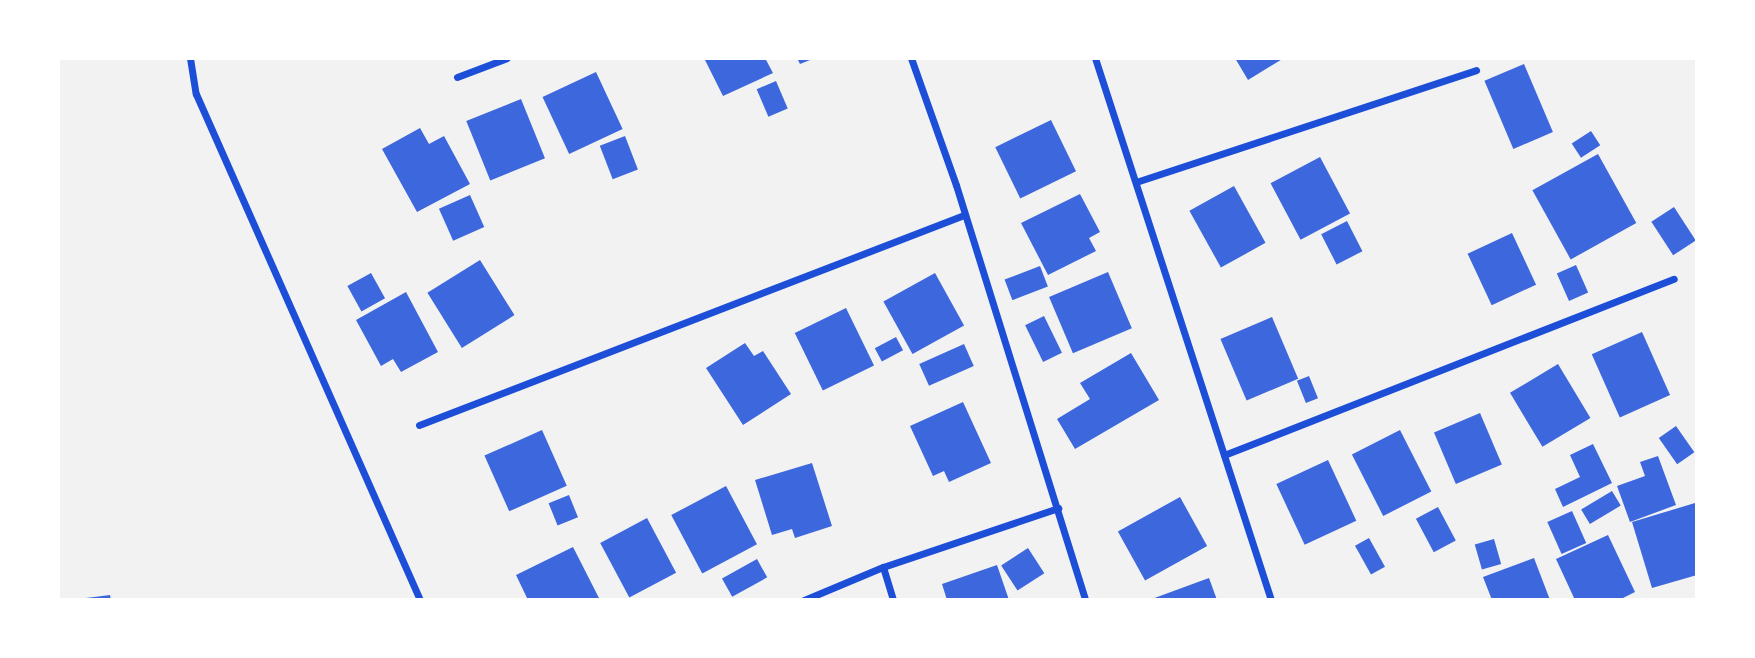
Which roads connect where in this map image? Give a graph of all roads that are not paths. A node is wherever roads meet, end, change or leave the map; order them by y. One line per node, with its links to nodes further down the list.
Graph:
1 (190, 58): 14 (street)
2 (507, 58): 6 (street)
3 (911, 58): 8 (street)
4 (1095, 58): 7 (street)
5 (1476, 70): 7 (street)
6 (457, 78)
7 (1136, 182): 11 (street)
8 (964, 215): 10 (street); 12 (street)
9 (1674, 279): 11 (street)
10 (419, 425)
11 (1224, 455): 18 (street)
12 (1058, 508): 13 (street); 17 (street)
13 (883, 567): 15 (street); 16 (street)
14 (420, 600)
15 (804, 600)
16 (893, 600)
17 (1086, 600)
18 (1271, 600)

